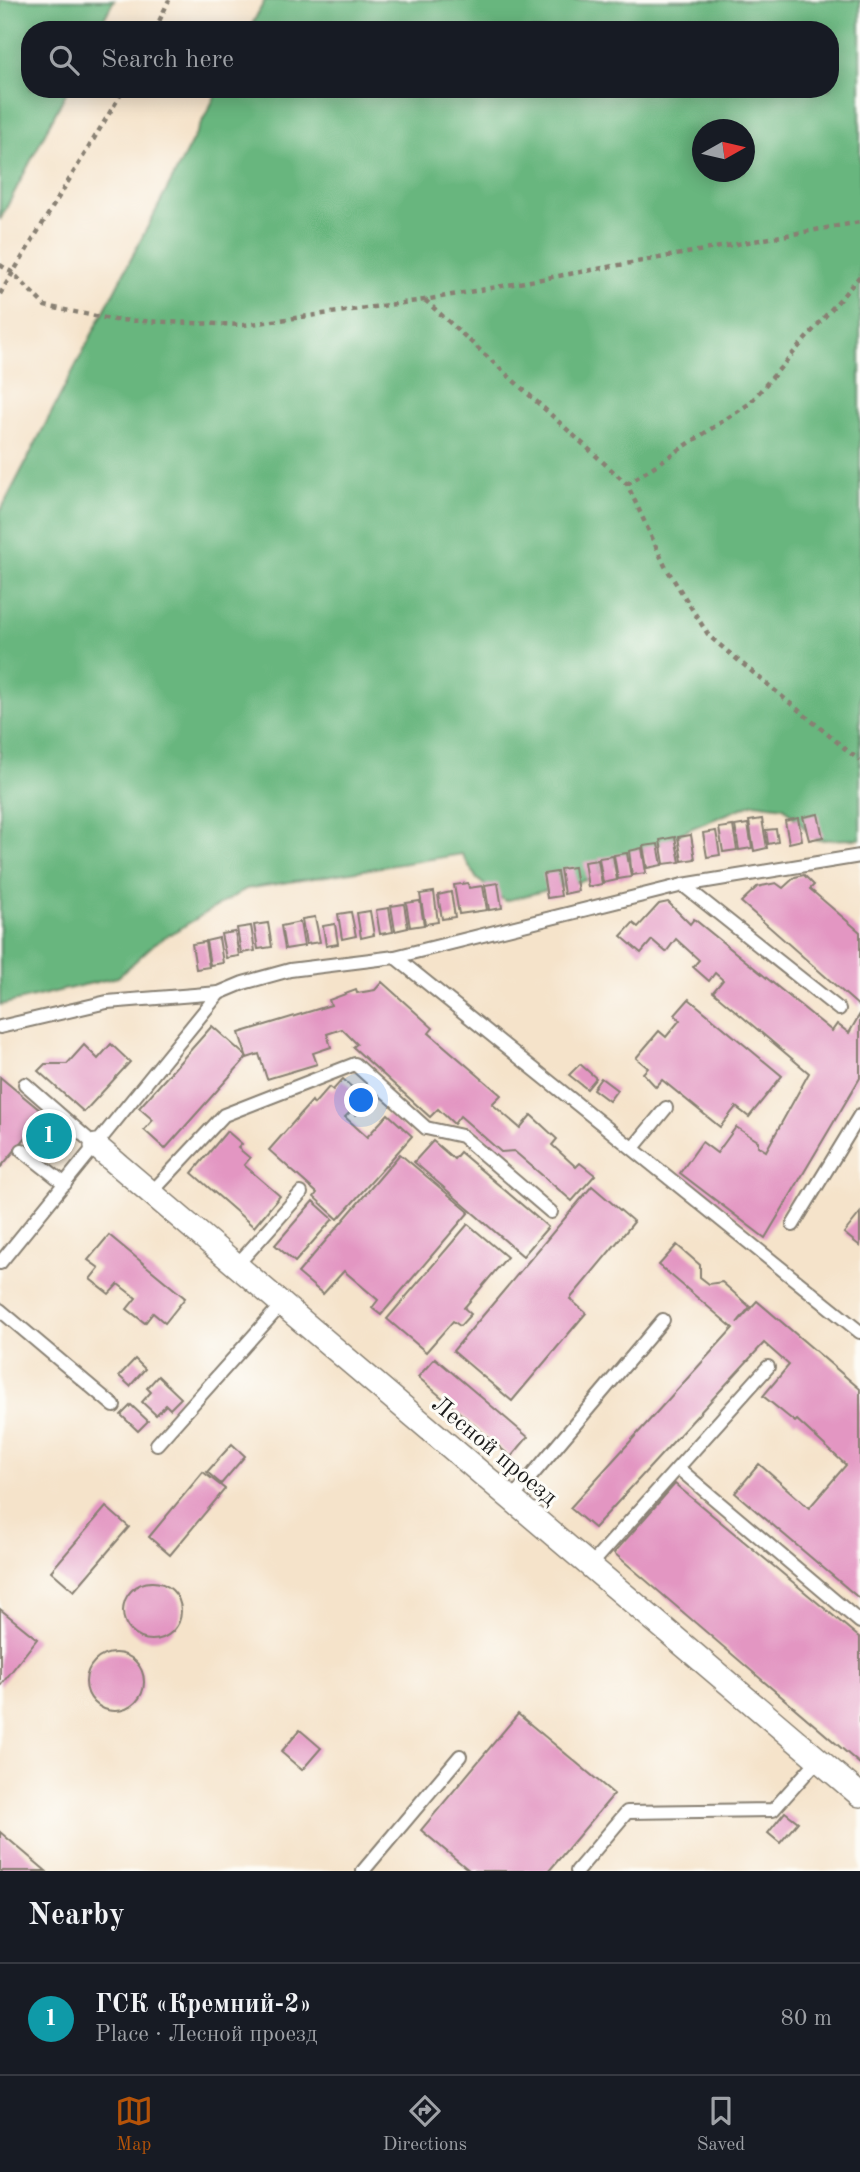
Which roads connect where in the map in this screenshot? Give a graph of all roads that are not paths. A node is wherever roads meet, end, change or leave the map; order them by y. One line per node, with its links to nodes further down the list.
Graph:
1 (857, 860): 2 (lane)
2 (684, 885): 3 (lane); 5 (lane)
3 (395, 957): 4 (lane); 11 (lane)
4 (219, 993): 6 (lane); 10 (lane)
5 (839, 1009)
6 (0, 1027)
7 (25, 1084): 10 (lane)
8 (666, 1108): 11 (lane)
9 (860, 1115): 17 (lane)
10 (96, 1146): 13 (lane); 14 (street, Лесной проезд)
11 (633, 1148): 23 (lane)
12 (22, 1150): 13 (lane)
13 (65, 1185): 18 (lane)
14 (151, 1193): 16 (lane); 19 (street, Лесной проезд)
15 (301, 1193): 19 (lane)
16 (551, 1212)
17 (793, 1225)
18 (0, 1264)
19 (236, 1266): 20 (street, Лесной проезд)
20 (282, 1304): 26 (lane); 28 (street, Лесной проезд)
21 (0, 1310): 25 (lane)
22 (663, 1320): 28 (lane)
23 (860, 1332)
24 (768, 1367): 27 (lane)
25 (114, 1406)
26 (157, 1444)
27 (678, 1468): 29 (lane); 30 (lane)
28 (512, 1499): 29 (street, Лесной проезд)
29 (590, 1566): 32 (street, Лесной проезд)
30 (860, 1622)
31 (460, 1756): 34 (lane)
32 (818, 1760): 33 (street, Лесной проезд); 35 (lane)
33 (860, 1795)
34 (363, 1871)
35 (577, 1871)

